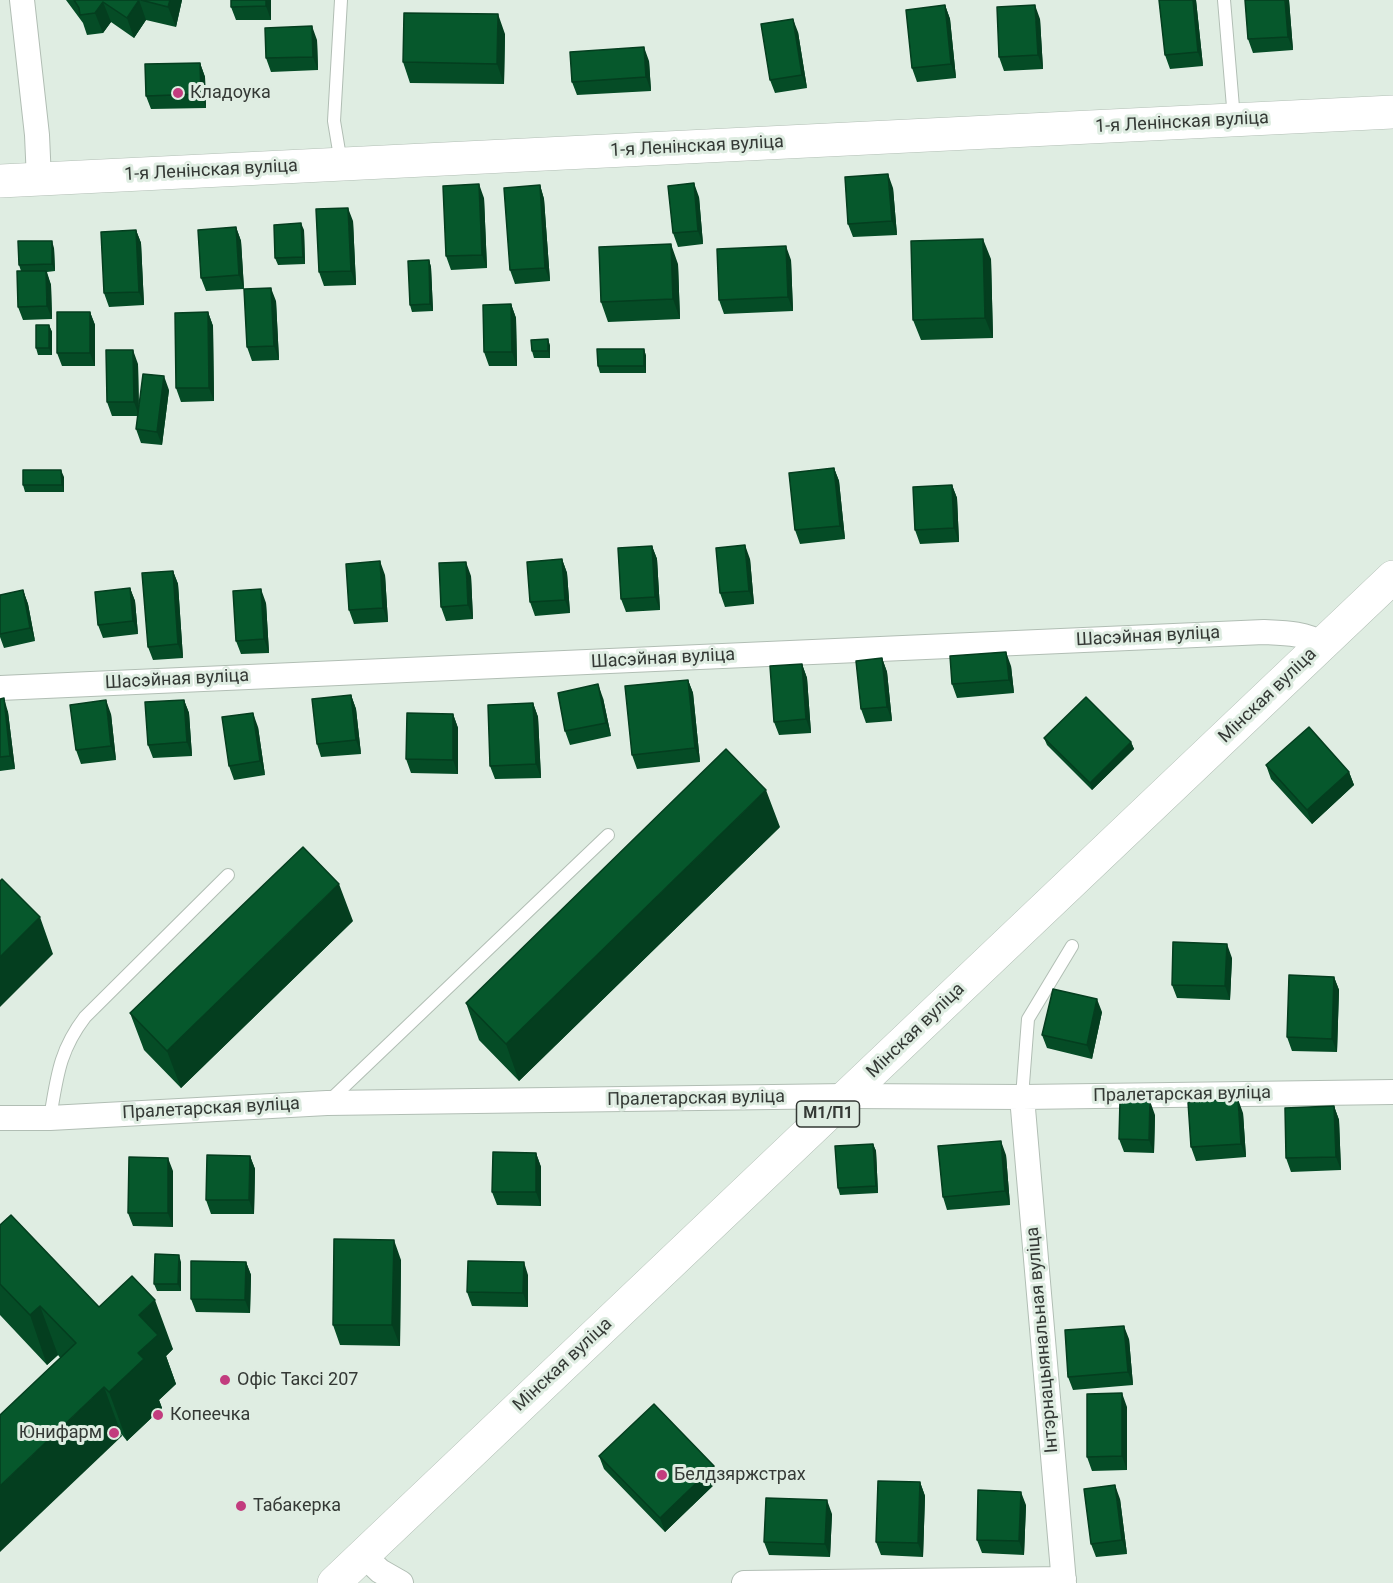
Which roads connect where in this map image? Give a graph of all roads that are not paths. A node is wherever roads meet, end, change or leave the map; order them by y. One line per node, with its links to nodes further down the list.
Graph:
1 (22, 0): 7 (street)
2 (1224, 0): 5 (lane)
3 (342, 1): 6 (lane)
4 (1393, 112): 5 (main road, 1-я Ленінская вуліца)
5 (1234, 120): 6 (main road, 1-я Ленінская вуліца)
6 (341, 164): 7 (main road, 1-я Ленінская вуліца)
7 (39, 180): 8 (main road, 1-я Ленінская вуліца)
8 (0, 182)
9 (1393, 577): 10 (main road, Мінская вуліца / М1/П1)
10 (1323, 644): 11 (street, Шасэйная вуліца); 16 (main road, Мінская вуліца / М1/П1)
11 (0, 688)
12 (608, 835): 18 (lane)
13 (228, 875): 20 (lane)
14 (1072, 946): 17 (lane)
15 (1393, 1092): 17 (street, Пралетарская вуліца)
16 (847, 1096): 17 (street, Пралетарская вуліца); 18 (street, Пралетарская вуліца); 21 (main road, Мінская вуліца / М1/П1)
17 (1022, 1097): 22 (street, Інтэрнацыянальная вуліца)
18 (327, 1103): 20 (street, Пралетарская вуліца)
19 (0, 1118): 20 (street, Пралетарская вуліца)
20 (50, 1118)
21 (363, 1555): 23 (main road, Мінская вуліца / М1/П1); 24 (street)
22 (1064, 1581): 25 (street)
23 (334, 1583)
24 (401, 1583)
25 (744, 1583)

